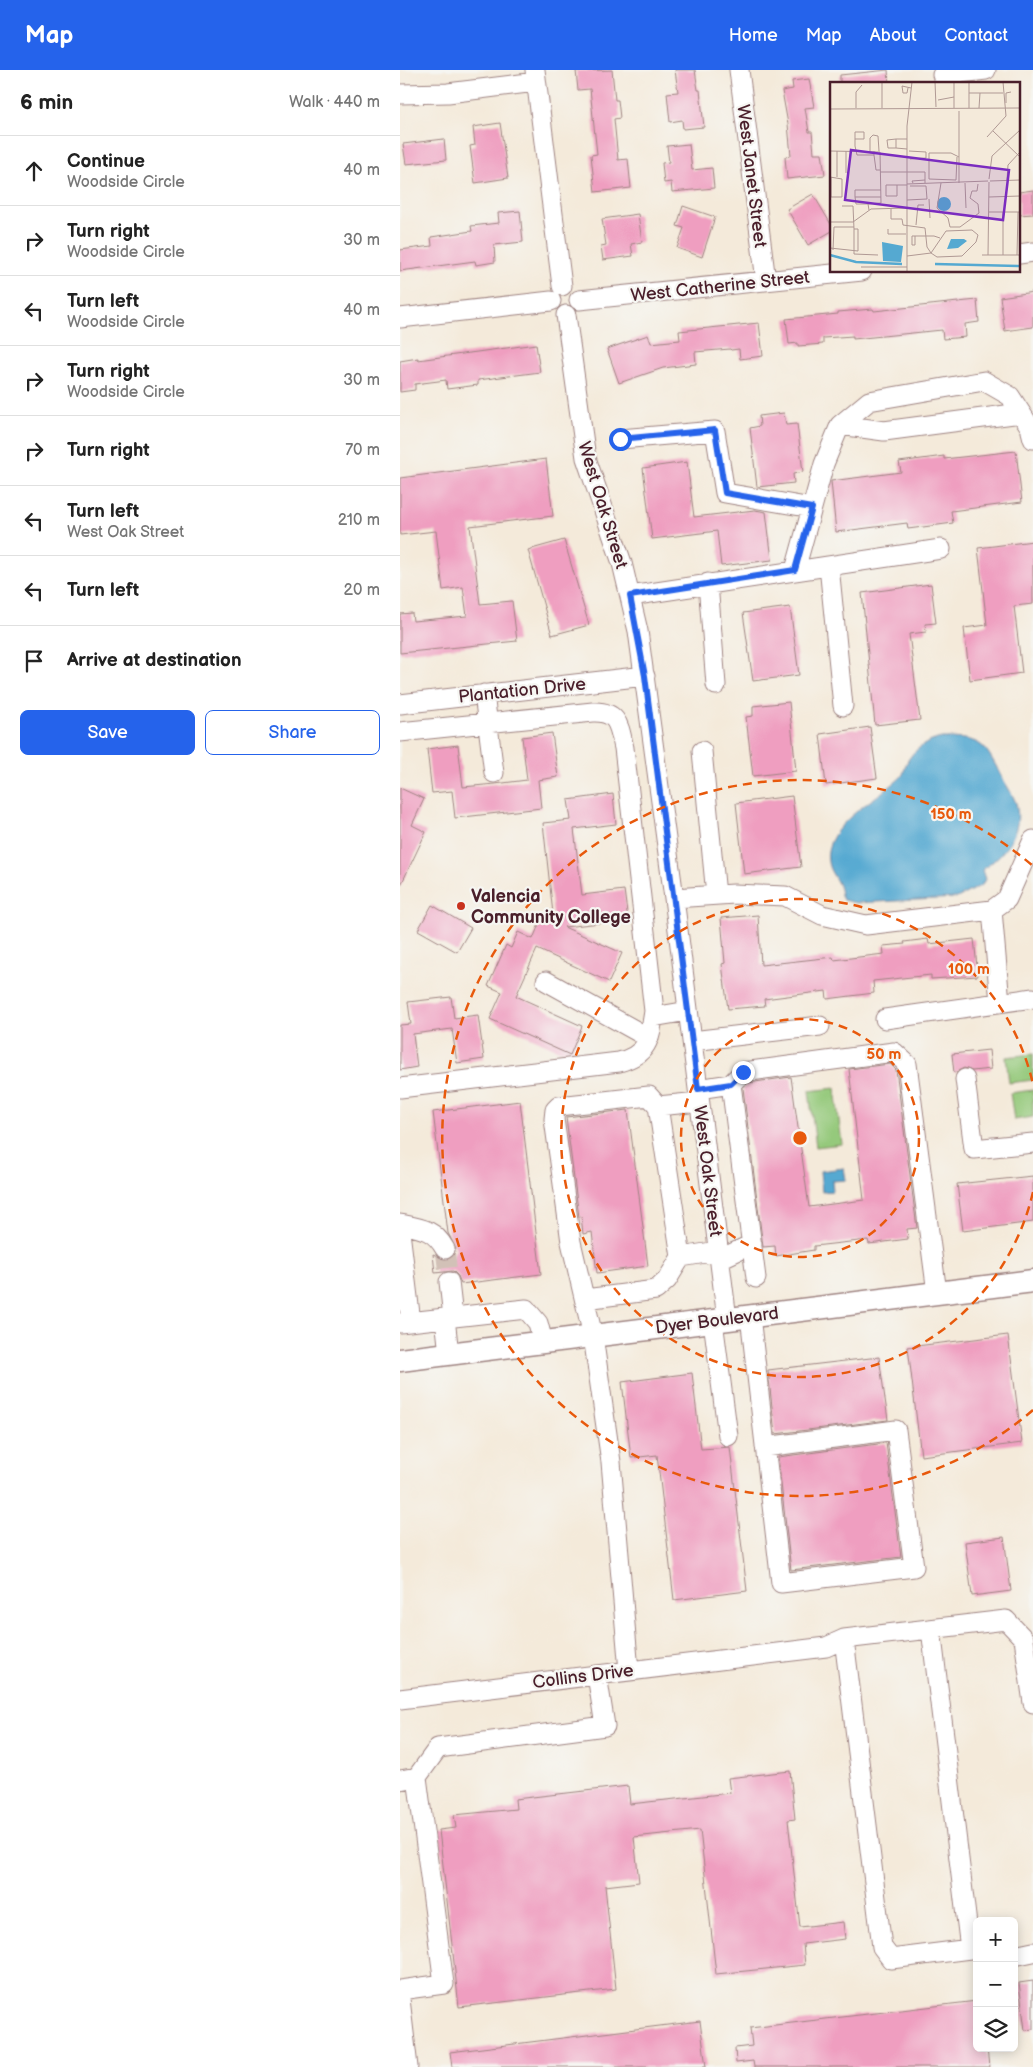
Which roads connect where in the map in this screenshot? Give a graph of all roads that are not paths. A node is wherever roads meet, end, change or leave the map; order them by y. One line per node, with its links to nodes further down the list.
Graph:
1 (739, 70): 9 (street, West Janet Street)
2 (986, 70): 4 (street)
3 (535, 76): 5 (street); 10 (street)
4 (942, 76)
5 (400, 94)
6 (1033, 252): 7 (street)
7 (1020, 254)
8 (852, 272): 9 (street, West Catherine Street)
9 (766, 281): 11 (street, West Catherine Street)
10 (562, 286): 11 (street); 12 (street)
11 (579, 300): 13 (street)
12 (551, 301): 13 (street); 14 (street)
13 (566, 315): 24 (street, West Oak Street)
14 (400, 318)
15 (1021, 413): 16 (street); 16 (street); 18 (street)
16 (840, 425): 19 (street)
17 (620, 439): 19 (street)
18 (1033, 439)
19 (812, 508): 22 (street)
20 (941, 549): 21 (street)
21 (829, 566): 22 (street); 29 (street)
22 (795, 570): 23 (street)
23 (708, 583): 24 (street); 26 (street)
24 (630, 596): 25 (street, West Oak Street)
25 (645, 676): 27 (street, Plantation Drive); 35 (street, West Oak Street)
26 (716, 685)
27 (484, 694): 28 (street, Plantation Drive); 30 (street)
28 (400, 704)
29 (843, 706)
30 (488, 723): 31 (street); 33 (street); 36 (street)
31 (400, 732)
32 (702, 752): 37 (street)
33 (494, 773)
34 (1033, 840): 39 (street)
35 (668, 850): 36 (street); 38 (street, West Oak Street)
36 (637, 854): 44 (street)
37 (716, 895): 38 (street); 39 (street)
38 (674, 898): 43 (street, West Oak Street)
39 (992, 910): 42 (street)
40 (546, 981): 47 (street)
41 (1033, 998): 42 (street)
42 (1000, 1003): 45 (street)
43 (688, 1011): 44 (street); 48 (street, West Oak Street)
44 (653, 1017): 47 (street)
45 (885, 1019)
46 (820, 1026): 48 (street)
47 (649, 1038): 51 (street)
48 (692, 1041): 52 (street, West Oak Street)
49 (965, 1079): 54 (street)
50 (731, 1084): 52 (street); 57 (street); 64 (street)
51 (400, 1088)
52 (699, 1095): 53 (street); 59 (street, West Oak Street)
53 (658, 1106): 60 (street); 65 (street)
54 (1033, 1143)
55 (400, 1224): 58 (street)
56 (400, 1232): 69 (street)
57 (752, 1244): 59 (street); 61 (street)
58 (445, 1249)
59 (719, 1255): 60 (street); 68 (street, West Oak Street)
60 (681, 1257): 65 (street)
61 (756, 1278)
62 (449, 1282): 67 (street)
63 (1032, 1285): 64 (main road, Dyer Boulevard)
64 (937, 1293): 66 (main road, Dyer Boulevard)
65 (585, 1299): 70 (street)
66 (750, 1316): 68 (main road, Dyer Boulevard); 75 (street)
67 (449, 1318): 69 (street); 71 (street); 72 (street)
68 (720, 1320): 70 (main road, Dyer Boulevard); 74 (street, West Oak Street)
69 (405, 1323)
70 (593, 1336): 71 (main road, Dyer Boulevard); 78 (street)
71 (543, 1342): 72 (main road, Dyer Boulevard)
72 (449, 1354): 73 (main road, Dyer Boulevard)
73 (400, 1360)
74 (728, 1436)
75 (765, 1447): 75 (street)
76 (931, 1629): 77 (street, Collins Drive); 81 (street, Collins Drive); 83 (street)
77 (844, 1639): 78 (street, Collins Drive); 84 (street)
78 (629, 1671): 79 (street, Collins Drive)
79 (597, 1675): 80 (street, Collins Drive); 82 (street)
80 (400, 1699)
81 (1033, 1702)
82 (409, 1778): 87 (street)
83 (973, 1944)
84 (973, 1951)
85 (1033, 1952): 86 (street)
86 (1018, 1955)
87 (400, 1990)
88 (400, 2000): 89 (street)
89 (408, 2067)

